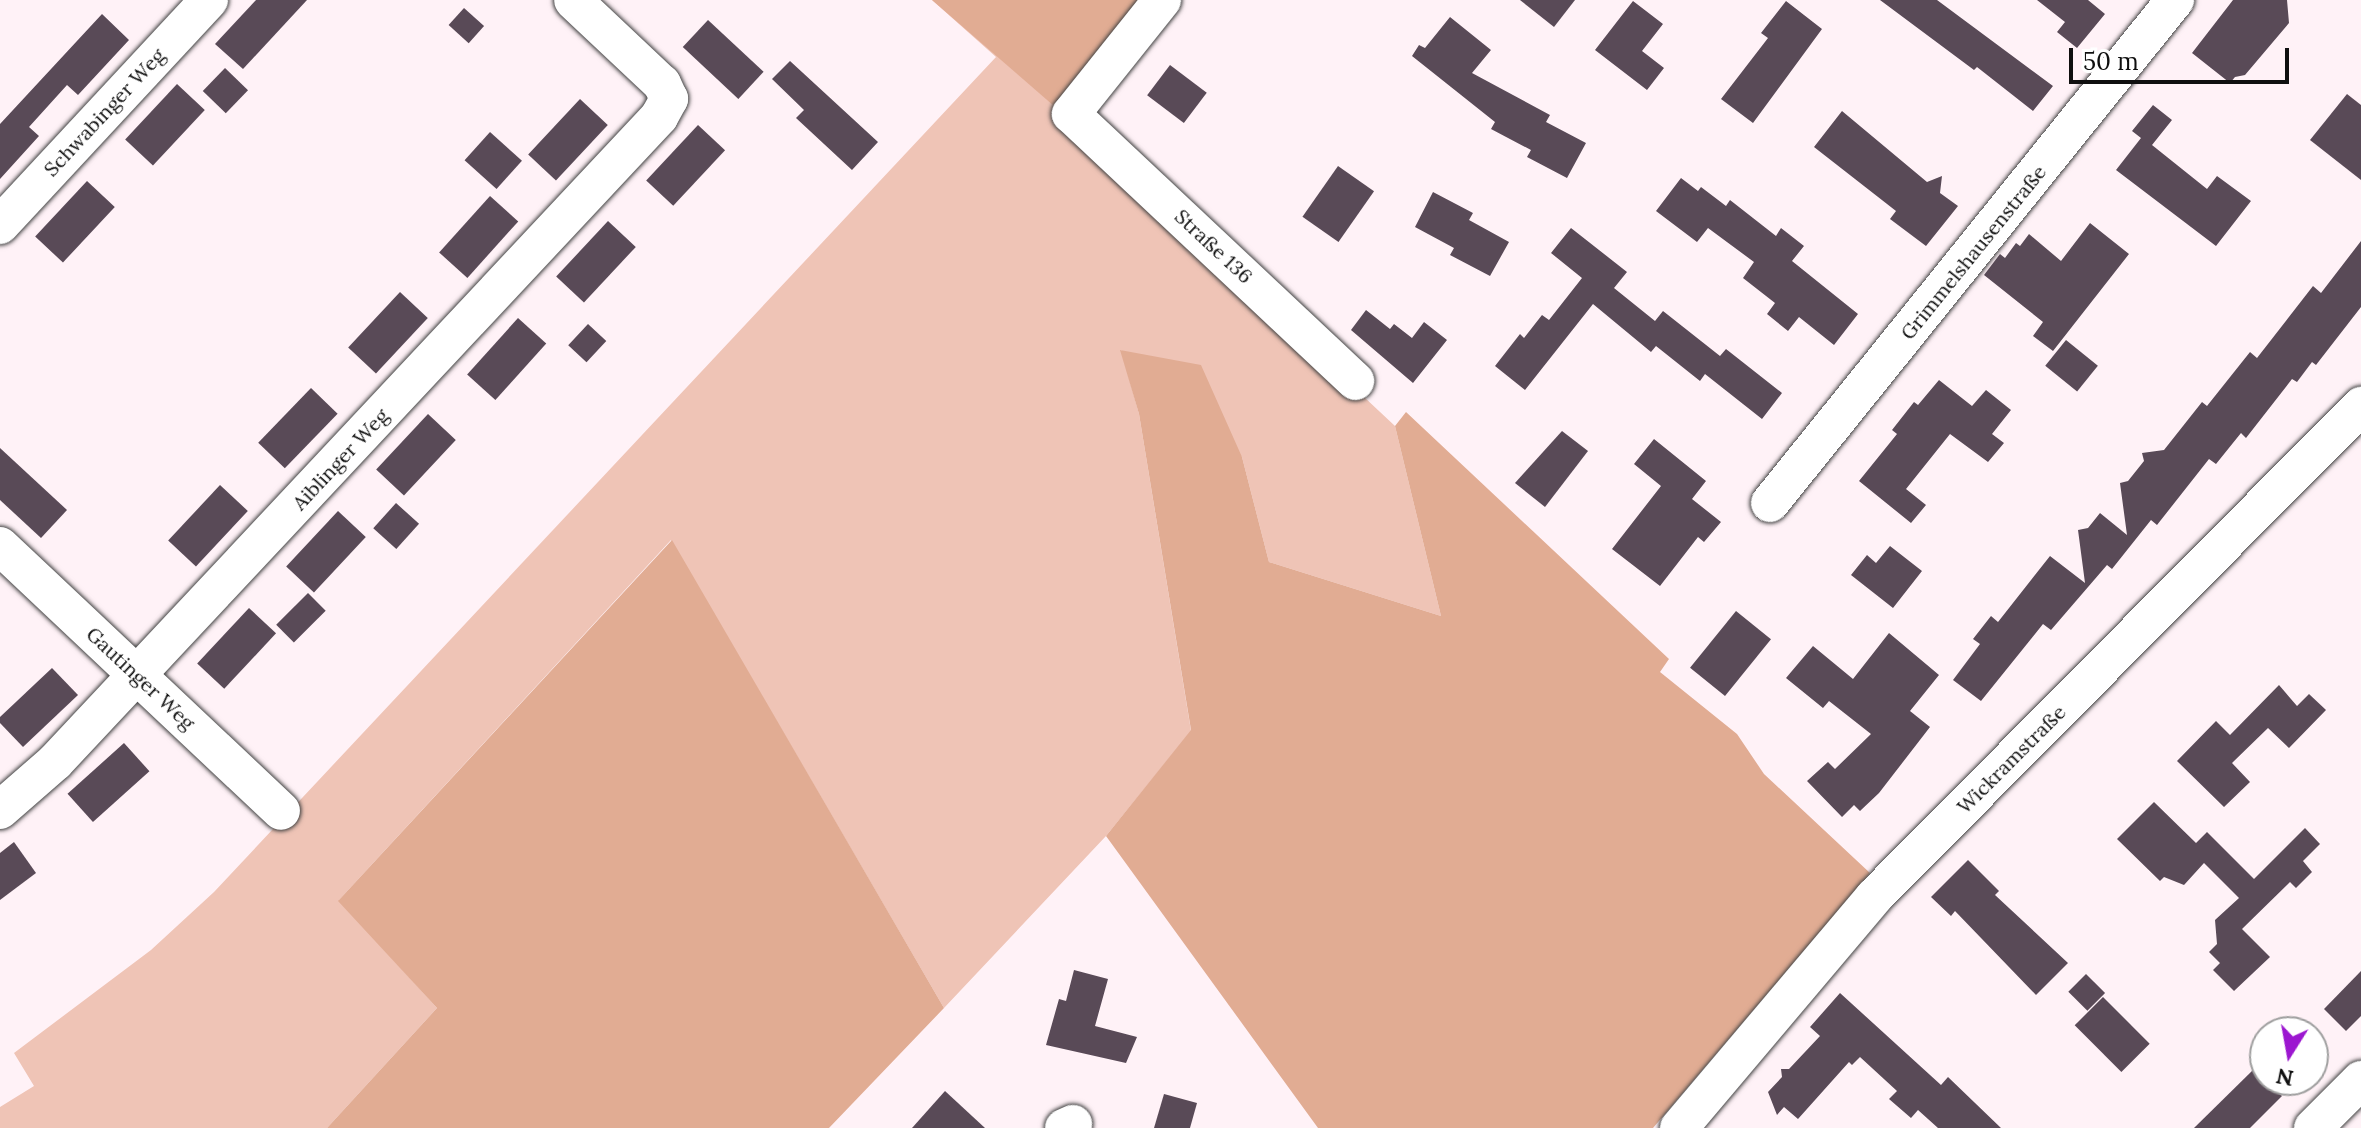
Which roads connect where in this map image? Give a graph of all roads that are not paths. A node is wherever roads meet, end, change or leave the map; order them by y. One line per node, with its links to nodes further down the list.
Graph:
1 (209, 0): 5 (street, Schwabinger Weg)
2 (573, 0): 10 (street, Aiblinger Weg)
3 (1162, 0): 6 (street, Straße 136)
4 (2175, 0): 8 (street, Grimmelshausenstraße)
5 (0, 225)
6 (1355, 381)
7 (2361, 406): 14 (street, Wickramstraße)
8 (1770, 503)
9 (0, 546): 10 (street, Gautinger Weg)
10 (139, 674): 11 (street, Aiblinger Weg); 12 (street, Gautinger Weg)
11 (0, 810)
12 (281, 811)
13 (2361, 1080): 15 (street)
14 (1679, 1128)
15 (2313, 1128)

